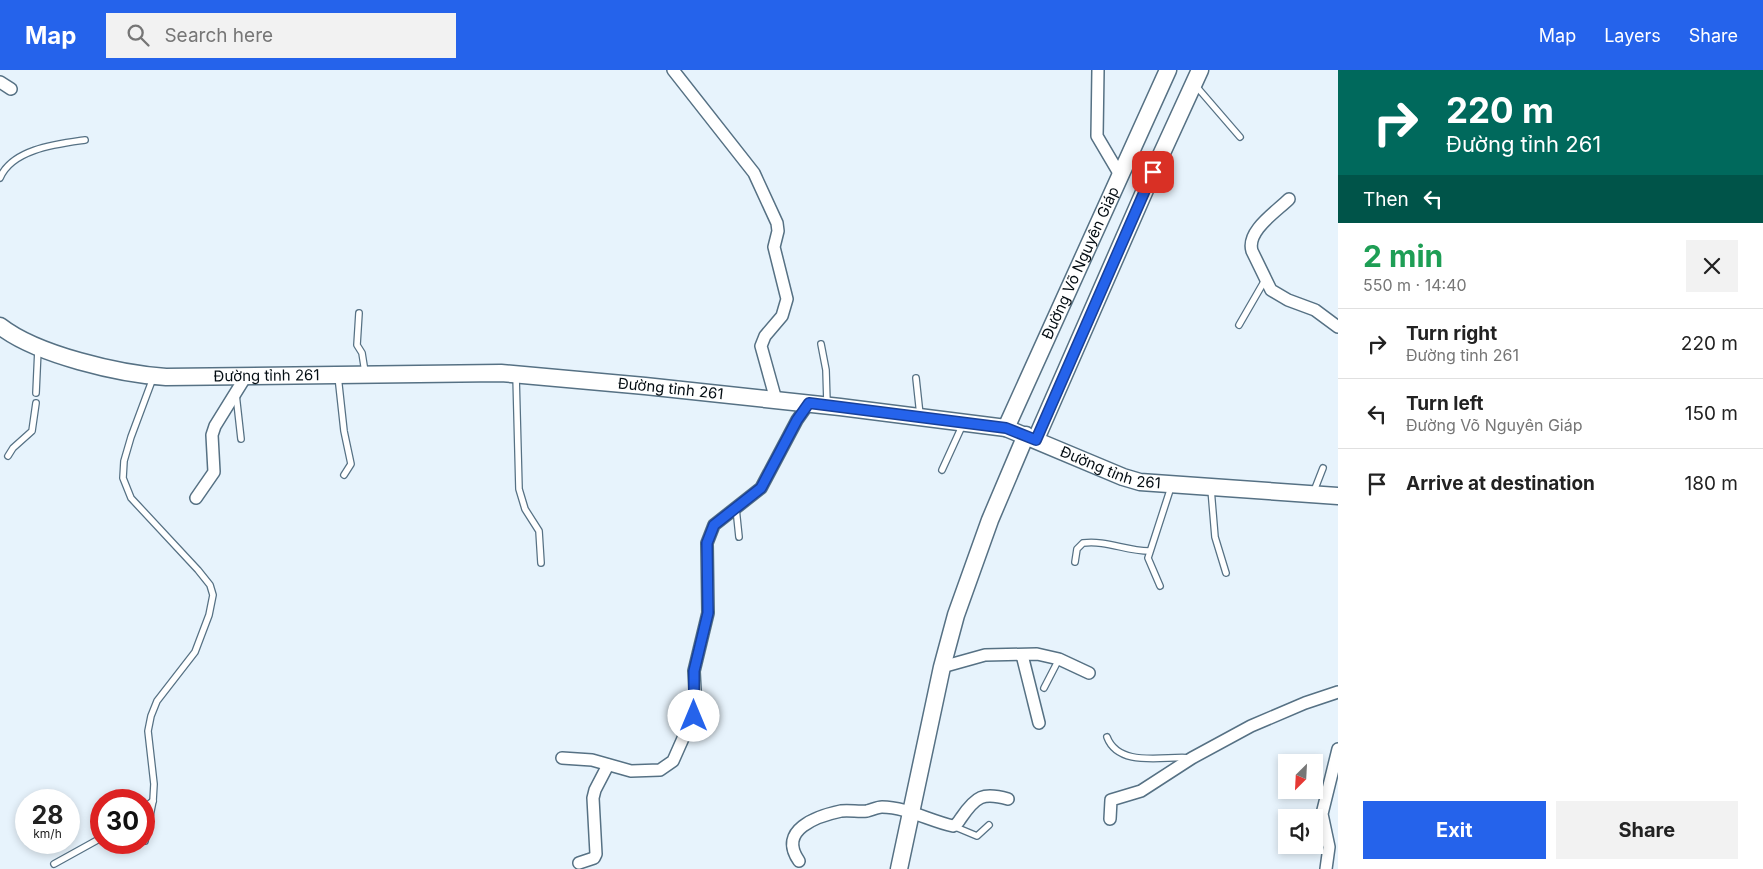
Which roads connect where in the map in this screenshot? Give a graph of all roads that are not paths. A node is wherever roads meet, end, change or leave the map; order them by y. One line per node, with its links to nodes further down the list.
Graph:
1 (673, 70): 27 (street)
2 (1098, 70): 9 (street)
3 (1168, 70): 9 (main road, Đường Võ Nguyên Giáp)
4 (1197, 77): 7 (lane); 34 (main road, Đường Võ Nguyên Giáp)
5 (0, 82): 6 (street)
6 (12, 89)
7 (1240, 137)
8 (85, 140): 10 (lane)
9 (1120, 175): 33 (main road, Đường Võ Nguyên Giáp)
10 (0, 178)
11 (1289, 199): 12 (street)
12 (1265, 280): 14 (lane); 16 (street)
13 (359, 313): 19 (lane)
14 (1239, 325)
15 (0, 326): 18 (main road, Đường tỉnh 261)
16 (1338, 328)
17 (821, 344): 30 (lane)
18 (39, 346): 22 (main road, Đường tỉnh 261); 25 (lane)
19 (365, 374): 20 (main road, Đường tỉnh 261); 21 (main road, Đường tỉnh 261)
20 (516, 374): 27 (main road, Đường tỉnh 261); 49 (lane)
21 (338, 375): 23 (main road, Đường tỉnh 261); 39 (lane)
22 (154, 376): 23 (main road, Đường tỉnh 261); 64 (lane)
23 (246, 376): 26 (street)
24 (916, 378): 31 (lane)
25 (36, 393)
26 (236, 393): 35 (lane); 44 (street)
27 (776, 400): 29 (main road, Đường tỉnh 261)
28 (36, 403): 36 (lane)
29 (809, 403): 30 (main road, Đường tỉnh 261); 45 (street)
30 (827, 405): 31 (main road, Đường tỉnh 261)
31 (920, 417): 32 (main road, Đường tỉnh 261)
32 (963, 423): 33 (main road, Đường tỉnh 261); 38 (lane)
33 (1006, 428): 34 (main road, Đường tỉnh 261)
34 (1031, 437): 40 (main road, Đường tỉnh 261); 54 (main road, Đường Võ Nguyên Giáp)
35 (241, 439)
36 (8, 456)
37 (1323, 468): 42 (lane)
38 (942, 470)
39 (344, 475)
40 (1172, 486): 41 (main road, Đường tỉnh 261); 47 (lane)
41 (1211, 488): 42 (main road, Đường tỉnh 261); 50 (lane)
42 (1313, 493): 43 (main road, Đường tỉnh 261)
43 (1338, 496)
44 (196, 498)
45 (736, 508): 46 (lane); 63 (street)
46 (739, 537)
47 (1149, 551): 48 (lane); 51 (lane)
48 (1075, 562)
49 (541, 563)
50 (1226, 573)
51 (1160, 586)
52 (1022, 655): 53 (street); 54 (street); 58 (street)
53 (1059, 659): 55 (street); 56 (lane)
54 (942, 667): 66 (main road, Đường Võ Nguyên Giáp)
55 (1089, 673)
56 (1044, 688)
57 (1338, 692): 62 (street)
58 (1039, 723)
59 (1107, 737): 62 (lane)
60 (1338, 750): 75 (street)
61 (562, 758): 63 (street)
62 (1192, 758): 67 (street)
63 (608, 765): 72 (street)
64 (154, 789)
65 (1008, 799): 69 (street)
66 (912, 813): 69 (street); 71 (street); 74 (main road, Đường Võ Nguyên Giáp)
67 (1110, 819)
68 (989, 825): 69 (lane)
69 (953, 826)
70 (90, 844): 73 (lane)
71 (799, 861)
72 (579, 863)
73 (54, 864)
74 (899, 869)
75 (1326, 869)

